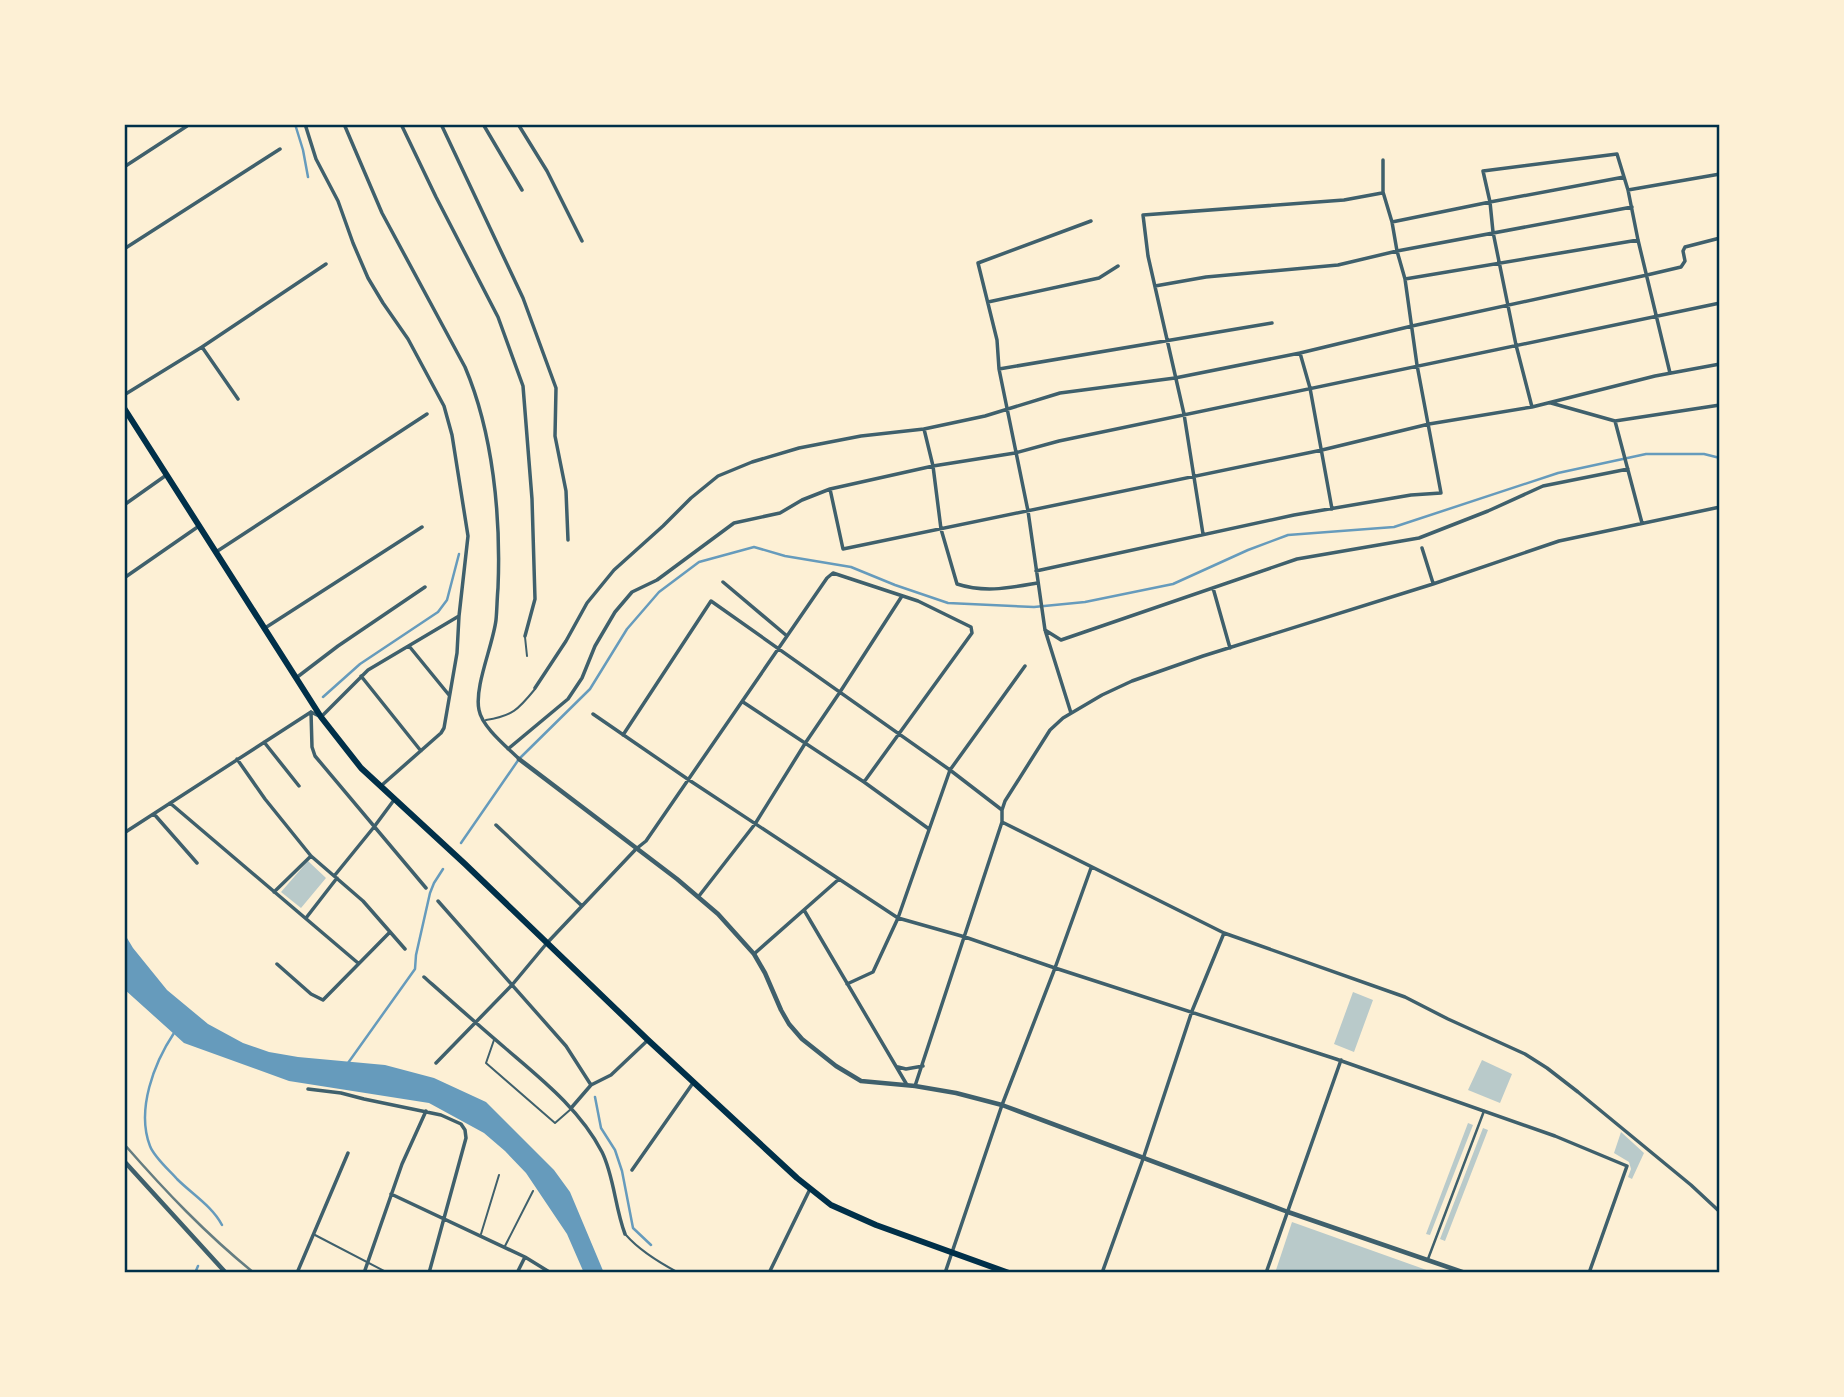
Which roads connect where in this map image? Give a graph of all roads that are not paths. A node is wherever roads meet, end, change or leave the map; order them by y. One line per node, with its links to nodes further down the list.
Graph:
1 (305, 124): 87 (street)
2 (344, 124): 107 (street)
3 (401, 124): 90 (street)
4 (441, 124): 76 (street)
5 (483, 124): 13 (street)
6 (518, 124): 23 (street)
7 (187, 126): 10 (street)
8 (280, 149): 24 (street)
9 (1383, 160): 15 (street)
10 (124, 167)
11 (1720, 174): 14 (street)
12 (1624, 177): 14 (street); 16 (street); 16 (street)
13 (522, 190)
14 (1628, 190): 17 (street)
15 (1383, 192): 19 (street); 31 (street)
16 (1490, 202): 19 (street); 20 (street)
17 (1632, 207): 20 (street); 22 (street)
18 (1091, 221): 32 (street)
19 (1392, 222): 25 (street)
20 (1493, 232): 25 (street); 26 (street)
21 (1720, 238): 29 (street)
22 (1638, 240): 26 (street); 29 (street)
23 (582, 241)
24 (124, 249)
25 (1397, 251): 30 (street); 31 (street)
26 (1500, 263): 30 (street); 34 (street)
27 (326, 264): 40 (street)
28 (1118, 266): 32 (street)
29 (1647, 275): 34 (street); 35 (street)
30 (1405, 279): 37 (street)
31 (1154, 286): 38 (street)
32 (988, 302): 44 (street)
33 (1720, 303): 35 (street)
34 (1508, 305): 37 (street); 39 (street)
35 (1656, 315): 39 (street); 45 (street)
36 (1272, 323): 38 (street)
37 (1412, 326): 41 (street); 43 (street)
38 (1168, 340): 44 (street); 46 (street)
39 (1516, 345): 43 (street); 52 (street)
40 (202, 347): 48 (street); 49 (street)
41 (1300, 353): 46 (street); 47 (street)
42 (1720, 364): 45 (street)
43 (1418, 365): 47 (street); 58 (street)
44 (999, 369): 54 (street)
45 (1670, 373): 50 (street)
46 (1175, 378): 54 (street); 56 (street)
47 (1310, 388): 56 (street); 60 (street)
48 (124, 395)
49 (238, 399)
50 (1549, 403): 52 (street); 57 (street)
51 (1720, 405): 57 (street)
52 (1532, 407): 58 (street)
53 (124, 408): 64 (highway)
54 (1007, 408): 59 (street); 61 (street)
55 (427, 414): 78 (street)
56 (1184, 414): 61 (street); 65 (street)
57 (1615, 421): 63 (street)
58 (1429, 424): 60 (street); 69 (street)
59 (924, 429): 62 (street); 99 (street)
60 (1322, 450): 65 (street); 69 (street)
61 (1015, 453): 62 (street); 70 (street)
62 (933, 466): 66 (street); 74 (street)
63 (1628, 469): 71 (street); 85 (street)
64 (167, 474): 67 (street); 72 (highway)
65 (1195, 476): 70 (street); 75 (street)
66 (830, 489): 74 (street); 112 (street)
67 (126, 504)
68 (1720, 507): 71 (street)
69 (1332, 509): 75 (street)
70 (1028, 511): 74 (street); 79 (street)
71 (1642, 523): 83 (street)
72 (200, 526): 78 (highway); 80 (street)
73 (422, 527): 88 (street)
74 (941, 529): 82 (street)
75 (1203, 534): 79 (street)
76 (568, 540)
77 (1422, 548): 83 (street)
78 (216, 552): 88 (highway)
79 (1036, 571): 82 (street)
80 (124, 578)
81 (723, 582): 91 (street)
82 (1037, 583): 89 (street)
83 (1433, 584): 93 (street)
84 (425, 587): 98 (street)
85 (1213, 588): 89 (street); 93 (street)
86 (902, 596): 91 (street); 100 (street); 108 (street)
87 (459, 617): 92 (street); 101 (street)
88 (265, 629): 98 (highway)
89 (1045, 630): 104 (street)
90 (525, 636): 95 (lane)
91 (787, 636): 94 (street)
92 (409, 646): 97 (street); 101 (street)
93 (1230, 648): 104 (street)
94 (778, 649): 100 (street); 102 (street); 109 (street)
95 (527, 656)
96 (1025, 666): 116 (street)
97 (362, 676): 106 (street); 113 (street)
98 (296, 678): 106 (highway)
99 (535, 688): 107 (lane)
100 (840, 692): 108 (street); 111 (street)
101 (449, 695): 113 (street)
102 (743, 702): 111 (street); 117 (street)
103 (311, 712): 106 (street); 110 (street); 128 (street)
104 (1070, 713): 123 (street)
105 (593, 714): 109 (street)
106 (321, 716): 120 (highway)
107 (484, 721): 112 (street)
108 (899, 734): 116 (street); 118 (street)
109 (623, 736): 117 (street)
110 (264, 742): 114 (street); 119 (street)
111 (806, 742): 118 (street); 126 (street)
112 (508, 749): 115 (street)
113 (422, 751): 120 (street)
114 (237, 759): 122 (street); 132 (street)
115 (519, 759): 131 (street)
116 (950, 770): 123 (street); 129 (street)
117 (689, 780): 126 (street); 131 (street)
118 (864, 782): 129 (street)
119 (299, 786)
120 (380, 786): 121 (highway)
121 (394, 800): 128 (street); 148 (highway)
122 (170, 803): 124 (street); 138 (street)
123 (1002, 810): 125 (street)
124 (154, 814): 130 (street); 133 (street)
125 (1002, 822): 134 (street); 147 (street)
126 (755, 824): 136 (street); 139 (street)
127 (496, 825): 141 (street)
128 (374, 827): 135 (street); 137 (street)
129 (929, 829): 144 (street)
130 (124, 833)
131 (636, 849): 139 (street); 141 (street)
132 (311, 856): 135 (street); 138 (street)
133 (197, 863)
134 (1091, 868): 146 (street); 153 (street)
135 (336, 877): 143 (street); 145 (street)
136 (839, 879): 142 (street); 144 (street)
137 (426, 887)
138 (274, 892): 143 (street)
139 (699, 896): 150 (street)
140 (438, 901): 156 (street)
141 (582, 906): 148 (street)
142 (804, 911): 150 (street); 155 (street)
143 (305, 918): 151 (street)
144 (898, 918): 147 (street); 155 (street)
145 (390, 932): 149 (street); 151 (street)
146 (1224, 933): 157 (street); 183 (street)
147 (965, 937): 153 (street); 163 (street)
148 (547, 943): 156 (street); 160 (highway)
149 (405, 949)
150 (754, 954): 167 (street)
151 (358, 963): 152 (street)
152 (277, 964)
153 (1055, 968): 157 (street); 170 (street)
154 (424, 977): 158 (street)
155 (847, 984): 164 (street)
156 (512, 985): 158 (street); 166 (street)
157 (1192, 1011): 161 (street); 175 (street)
158 (475, 1022): 159 (street); 162 (street)
159 (495, 1039): 171 (street); 171 (lane)
160 (648, 1040): 165 (highway); 166 (street)
161 (1341, 1060): 173 (street); 182 (street)
162 (436, 1062)
163 (923, 1066): 164 (street); 168 (street)
164 (896, 1067): 167 (street)
165 (694, 1083): 177 (street); 179 (highway)
166 (591, 1085): 171 (street)
167 (906, 1085): 168 (street)
168 (915, 1086): 170 (street)
169 (308, 1089): 172 (street)
170 (1002, 1105): 175 (street); 189 (street)
171 (572, 1108): 185 (street)
172 (426, 1111): 181 (street); 184 (street)
173 (1484, 1111): 191 (street); 207 (street)
174 (348, 1153): 186 (street)
175 (1143, 1159): 182 (street); 204 (street)
176 (124, 1161): 193 (street)
177 (632, 1170)
178 (499, 1175): 187 (lane)
179 (810, 1189): 189 (highway); 201 (street)
180 (533, 1191): 188 (lane)
181 (391, 1194): 184 (street); 192 (street)
182 (1288, 1212): 191 (street); 205 (street)
183 (1720, 1212)
184 (443, 1217): 187 (street); 197 (street)
185 (625, 1234): 200 (lane)
186 (314, 1235): 192 (lane); 194 (street)
187 (481, 1235): 188 (street)
188 (505, 1247): 190 (street)
189 (952, 1252): 202 (street); 203 (highway)
190 (525, 1257): 198 (street); 199 (street)
191 (1428, 1260): 206 (street)
192 (368, 1262): 195 (street); 196 (lane)
193 (226, 1273)
194 (298, 1273)
195 (364, 1273)
196 (387, 1273)
197 (429, 1273)
198 (517, 1273)
199 (551, 1273)
200 (679, 1273)
201 (769, 1273)
202 (945, 1273)
203 (1009, 1273)
204 (1102, 1273)
205 (1266, 1273)
206 (1465, 1273)
207 (1589, 1273)

